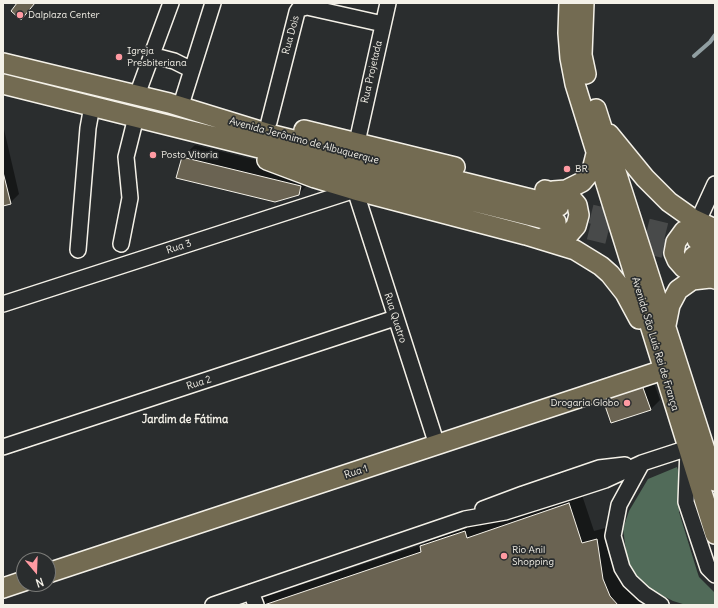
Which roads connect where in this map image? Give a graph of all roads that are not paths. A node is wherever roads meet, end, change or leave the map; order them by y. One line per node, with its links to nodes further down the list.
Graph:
1 (171, 3): 7 (street)
2 (213, 3): 9 (street)
3 (388, 3): 6 (street, Rua Projetada)
4 (570, 3): 19 (main road, Avenida São Luís Rei de França)
5 (584, 3): 16 (main road, Avenida São Luís Rei de França)
6 (383, 24): 15 (street, Rua Dois); 18 (street, Rua Projetada)
7 (151, 56): 9 (street); 11 (street)
8 (3, 63): 11 (main road, Avenida Jerônimo de Albuquerque)
9 (192, 70): 12 (street)
10 (3, 84): 13 (main road, Avenida Jerônimo de Albuquerque)
11 (137, 95): 12 (main road, Avenida Jerônimo de Albuquerque)
12 (175, 104): 15 (main road); 22 (main road, Avenida Jerônimo de Albuquerque)
13 (92, 106): 14 (main road, Avenida Jerônimo de Albuquerque); 26 (street)
14 (136, 117): 17 (main road, Avenida Jerônimo de Albuquerque); 25 (street)
15 (269, 122): 18 (main road)
16 (601, 125): 24 (main road); 30 (main road, Avenida São Luís Rei de França)
17 (195, 132): 21 (main road); 22 (main road, Avenida Jerônimo de Albuquerque)
18 (357, 142): 22 (main road)
19 (596, 154): 22 (main road); 31 (main road, Avenida São Luís Rei de França)
20 (715, 184): 24 (street)
21 (355, 190): 23 (main road); 28 (street, Rua 3); 29 (street, Rua Quatro)
22 (555, 206): 23 (main road)
23 (526, 235): 31 (main road)
24 (705, 237): 27 (main road); 27 (main road)
25 (121, 244)
26 (78, 250)
27 (714, 273): 30 (main road)
28 (3, 304)
29 (395, 318): 32 (street, Rua Quatro); 33 (street, Rua 2)
30 (666, 326): 36 (main road, Avenida São Luís Rei de França)
31 (663, 370): 32 (main road, Rua 1); 34 (main road, Avenida São Luís Rei de França)
32 (437, 445): 38 (main road, Rua 1)
33 (3, 447)
34 (688, 448): 35 (street); 37 (main road, Avenida São Luís Rei de França); 39 (street)
35 (642, 463): 42 (street); 44 (street)
36 (715, 481)
37 (715, 534)
38 (56, 570)
39 (715, 575)
40 (16, 584): 41 (main road)
41 (3, 588)
42 (254, 598): 43 (street)
43 (213, 605)
44 (661, 605)

